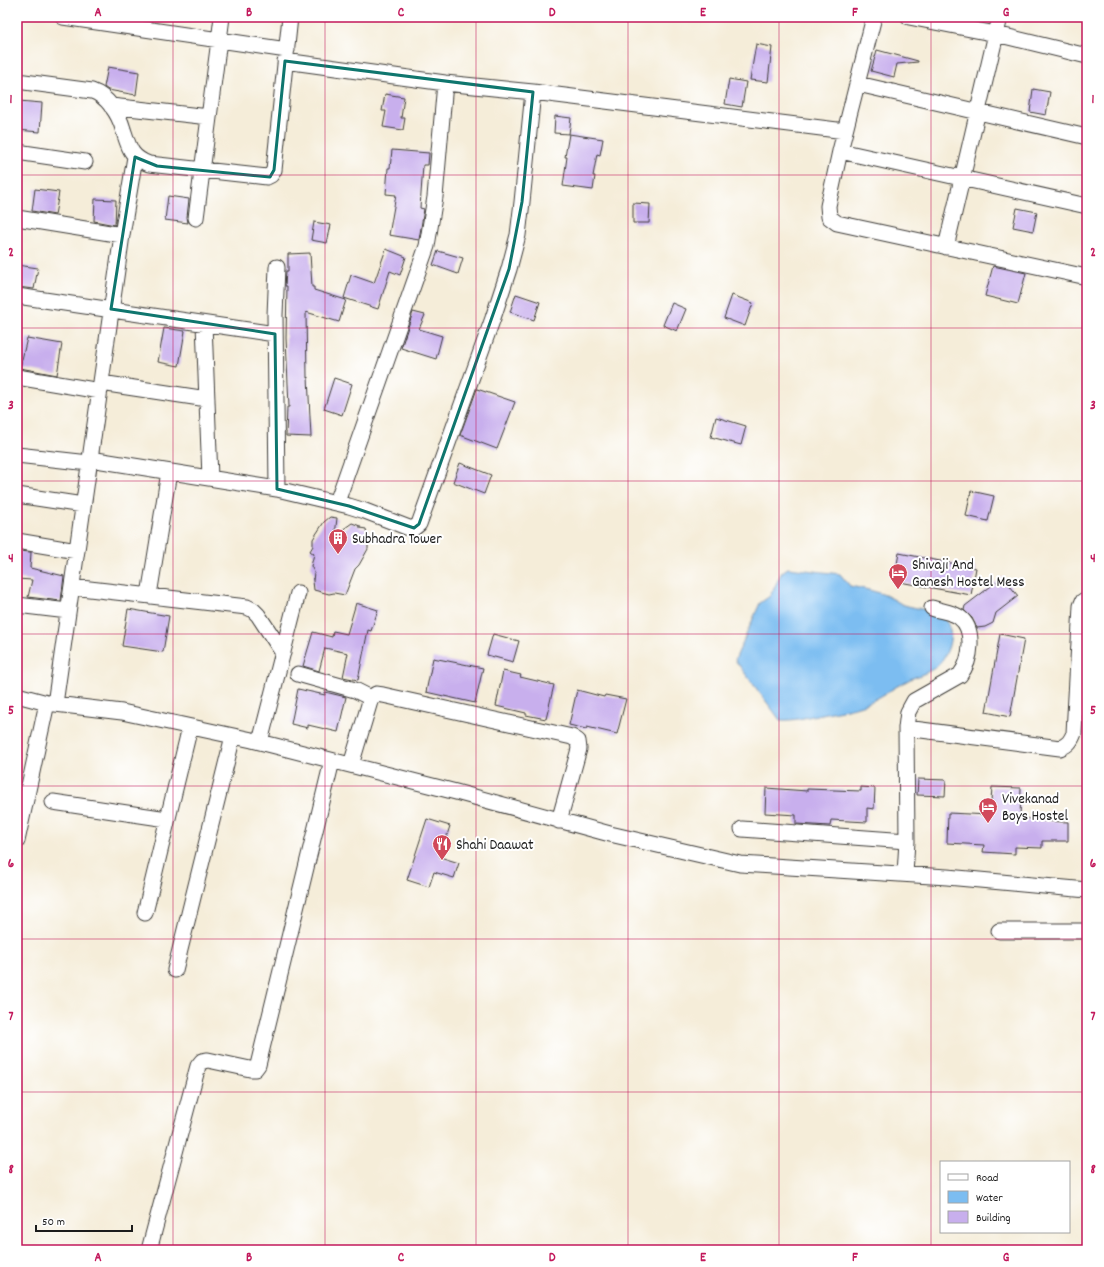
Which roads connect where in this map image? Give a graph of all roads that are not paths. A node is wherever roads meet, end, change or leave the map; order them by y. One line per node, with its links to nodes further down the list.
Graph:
1 (63, 17): 7 (street)
2 (222, 17): 9 (street)
3 (290, 17): 10 (street)
4 (874, 17): 14 (street)
5 (909, 17): 8 (street)
6 (1000, 17): 8 (street)
7 (110, 20): 9 (street)
8 (996, 34): 11 (street); 17 (street)
9 (219, 40): 10 (street); 18 (street)
10 (286, 55): 13 (street); 25 (street)
11 (1087, 56)
12 (17, 81): 16 (street)
13 (445, 83): 15 (street); 47 (street)
14 (858, 84): 17 (street); 19 (street)
15 (533, 92): 19 (street); 47 (street)
16 (111, 106): 18 (street); 23 (street)
17 (977, 113): 20 (street); 26 (street)
18 (209, 117): 25 (street)
19 (845, 131): 21 (street)
20 (1087, 137)
21 (840, 151): 26 (street); 31 (street)
22 (17, 152): 24 (street)
23 (136, 157): 25 (street); 30 (street)
24 (85, 162)
25 (201, 170): 29 (street)
26 (961, 178): 27 (street); 31 (street)
27 (1087, 206)
28 (17, 218): 30 (street)
29 (196, 218)
30 (122, 235): 35 (street)
31 (946, 247): 33 (street)
32 (277, 267): 37 (street)
33 (1087, 277)
34 (17, 296): 35 (street)
35 (112, 309): 36 (street); 39 (street)
36 (204, 324): 37 (street); 40 (street)
37 (275, 334): 45 (street)
38 (17, 377): 39 (street)
39 (100, 387): 40 (street); 42 (street)
40 (207, 399): 44 (street)
41 (17, 455): 42 (street)
42 (90, 461): 43 (street); 48 (street)
43 (169, 472): 44 (street); 53 (street)
44 (210, 478): 45 (street)
45 (276, 489): 47 (street)
46 (17, 495): 48 (street)
47 (337, 502)
48 (83, 505): 50 (street)
49 (17, 542): 50 (street)
50 (77, 551): 51 (street)
51 (72, 587): 53 (street); 57 (street)
52 (298, 594): 58 (street)
53 (149, 595): 58 (street)
54 (1087, 599): 64 (street)
55 (17, 605): 57 (street)
56 (932, 608): 64 (street)
57 (68, 611): 62 (street)
58 (283, 654): 66 (street)
59 (298, 674): 61 (street)
60 (17, 695): 62 (street)
61 (371, 698): 68 (street); 71 (street)
62 (51, 704): 63 (street); 73 (street)
63 (190, 727): 65 (street); 70 (street)
64 (906, 728): 74 (street)
65 (233, 736): 66 (street); 80 (street)
66 (260, 742): 67 (street)
67 (332, 761): 68 (street); 81 (street)
68 (351, 765): 71 (street)
69 (53, 802): 70 (street)
70 (167, 819): 77 (street)
71 (559, 821): 75 (street)
72 (742, 829): 74 (street)
73 (17, 841)
74 (907, 841): 75 (street)
75 (906, 874): 76 (street)
76 (1087, 890)
77 (145, 913)
78 (1087, 931): 79 (street)
79 (999, 932)
80 (175, 970)
81 (149, 1250)

